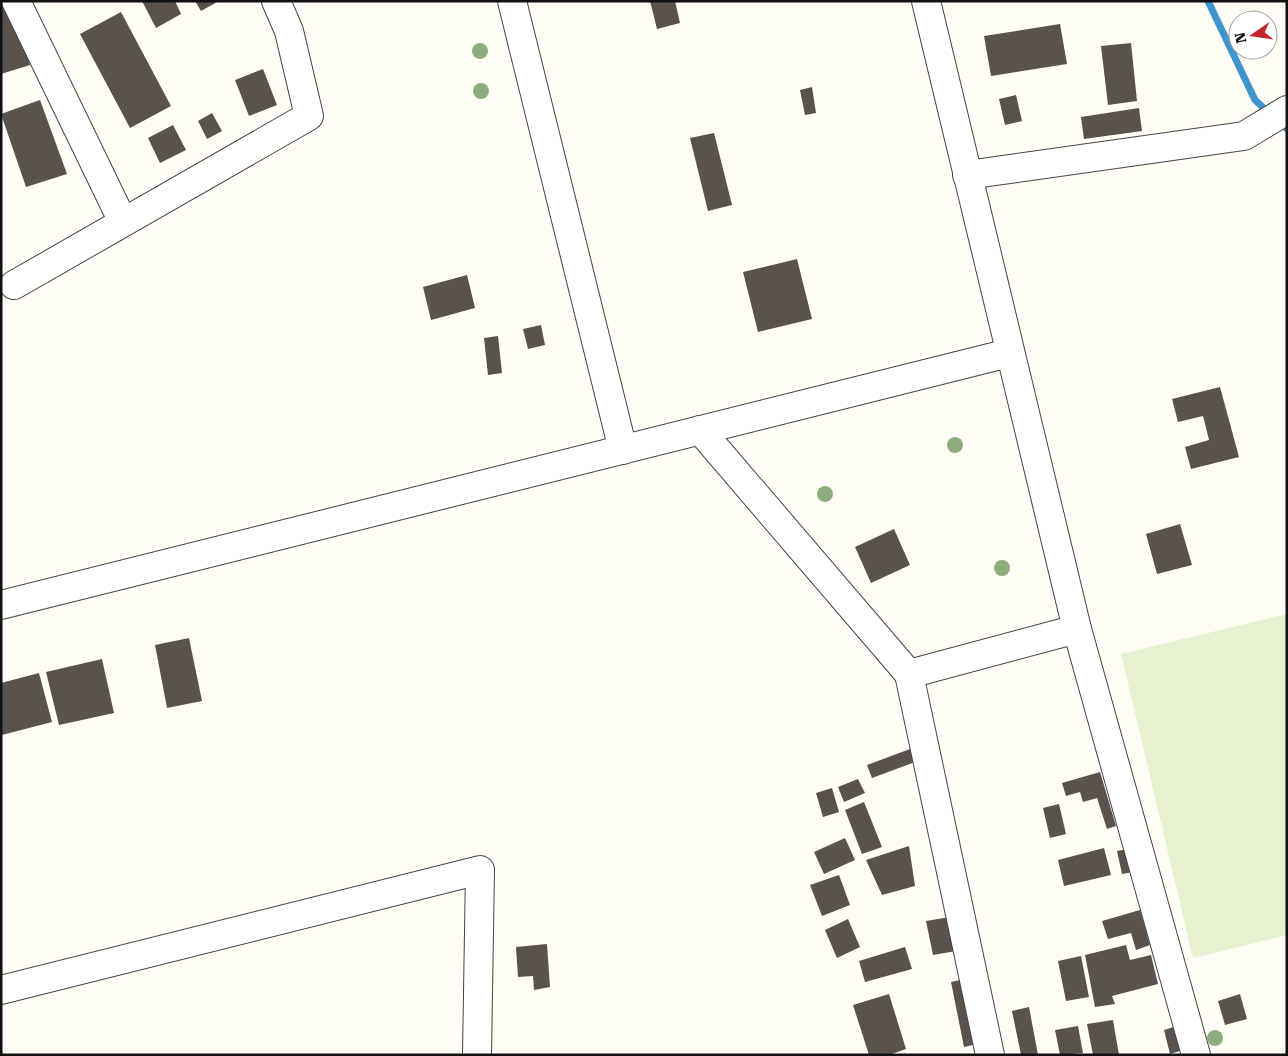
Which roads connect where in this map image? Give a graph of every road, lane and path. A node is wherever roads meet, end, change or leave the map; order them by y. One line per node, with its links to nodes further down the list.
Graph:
1 (16, 1): 7 (street)
2 (276, 1): 7 (street)
3 (512, 1): 11 (street)
4 (926, 1): 6 (street)
5 (1287, 110): 6 (street)
6 (967, 175): 9 (street)
7 (123, 222): 8 (street)
8 (14, 285)
9 (1009, 353): 10 (street); 13 (street)
10 (700, 430): 11 (street); 14 (street)
11 (623, 450): 12 (street)
12 (1, 604)
13 (1077, 629): 14 (street); 18 (street)
14 (909, 674): 17 (street)
15 (1, 990): 16 (street)
16 (477, 1055)
17 (990, 1055)
18 (1196, 1055)

